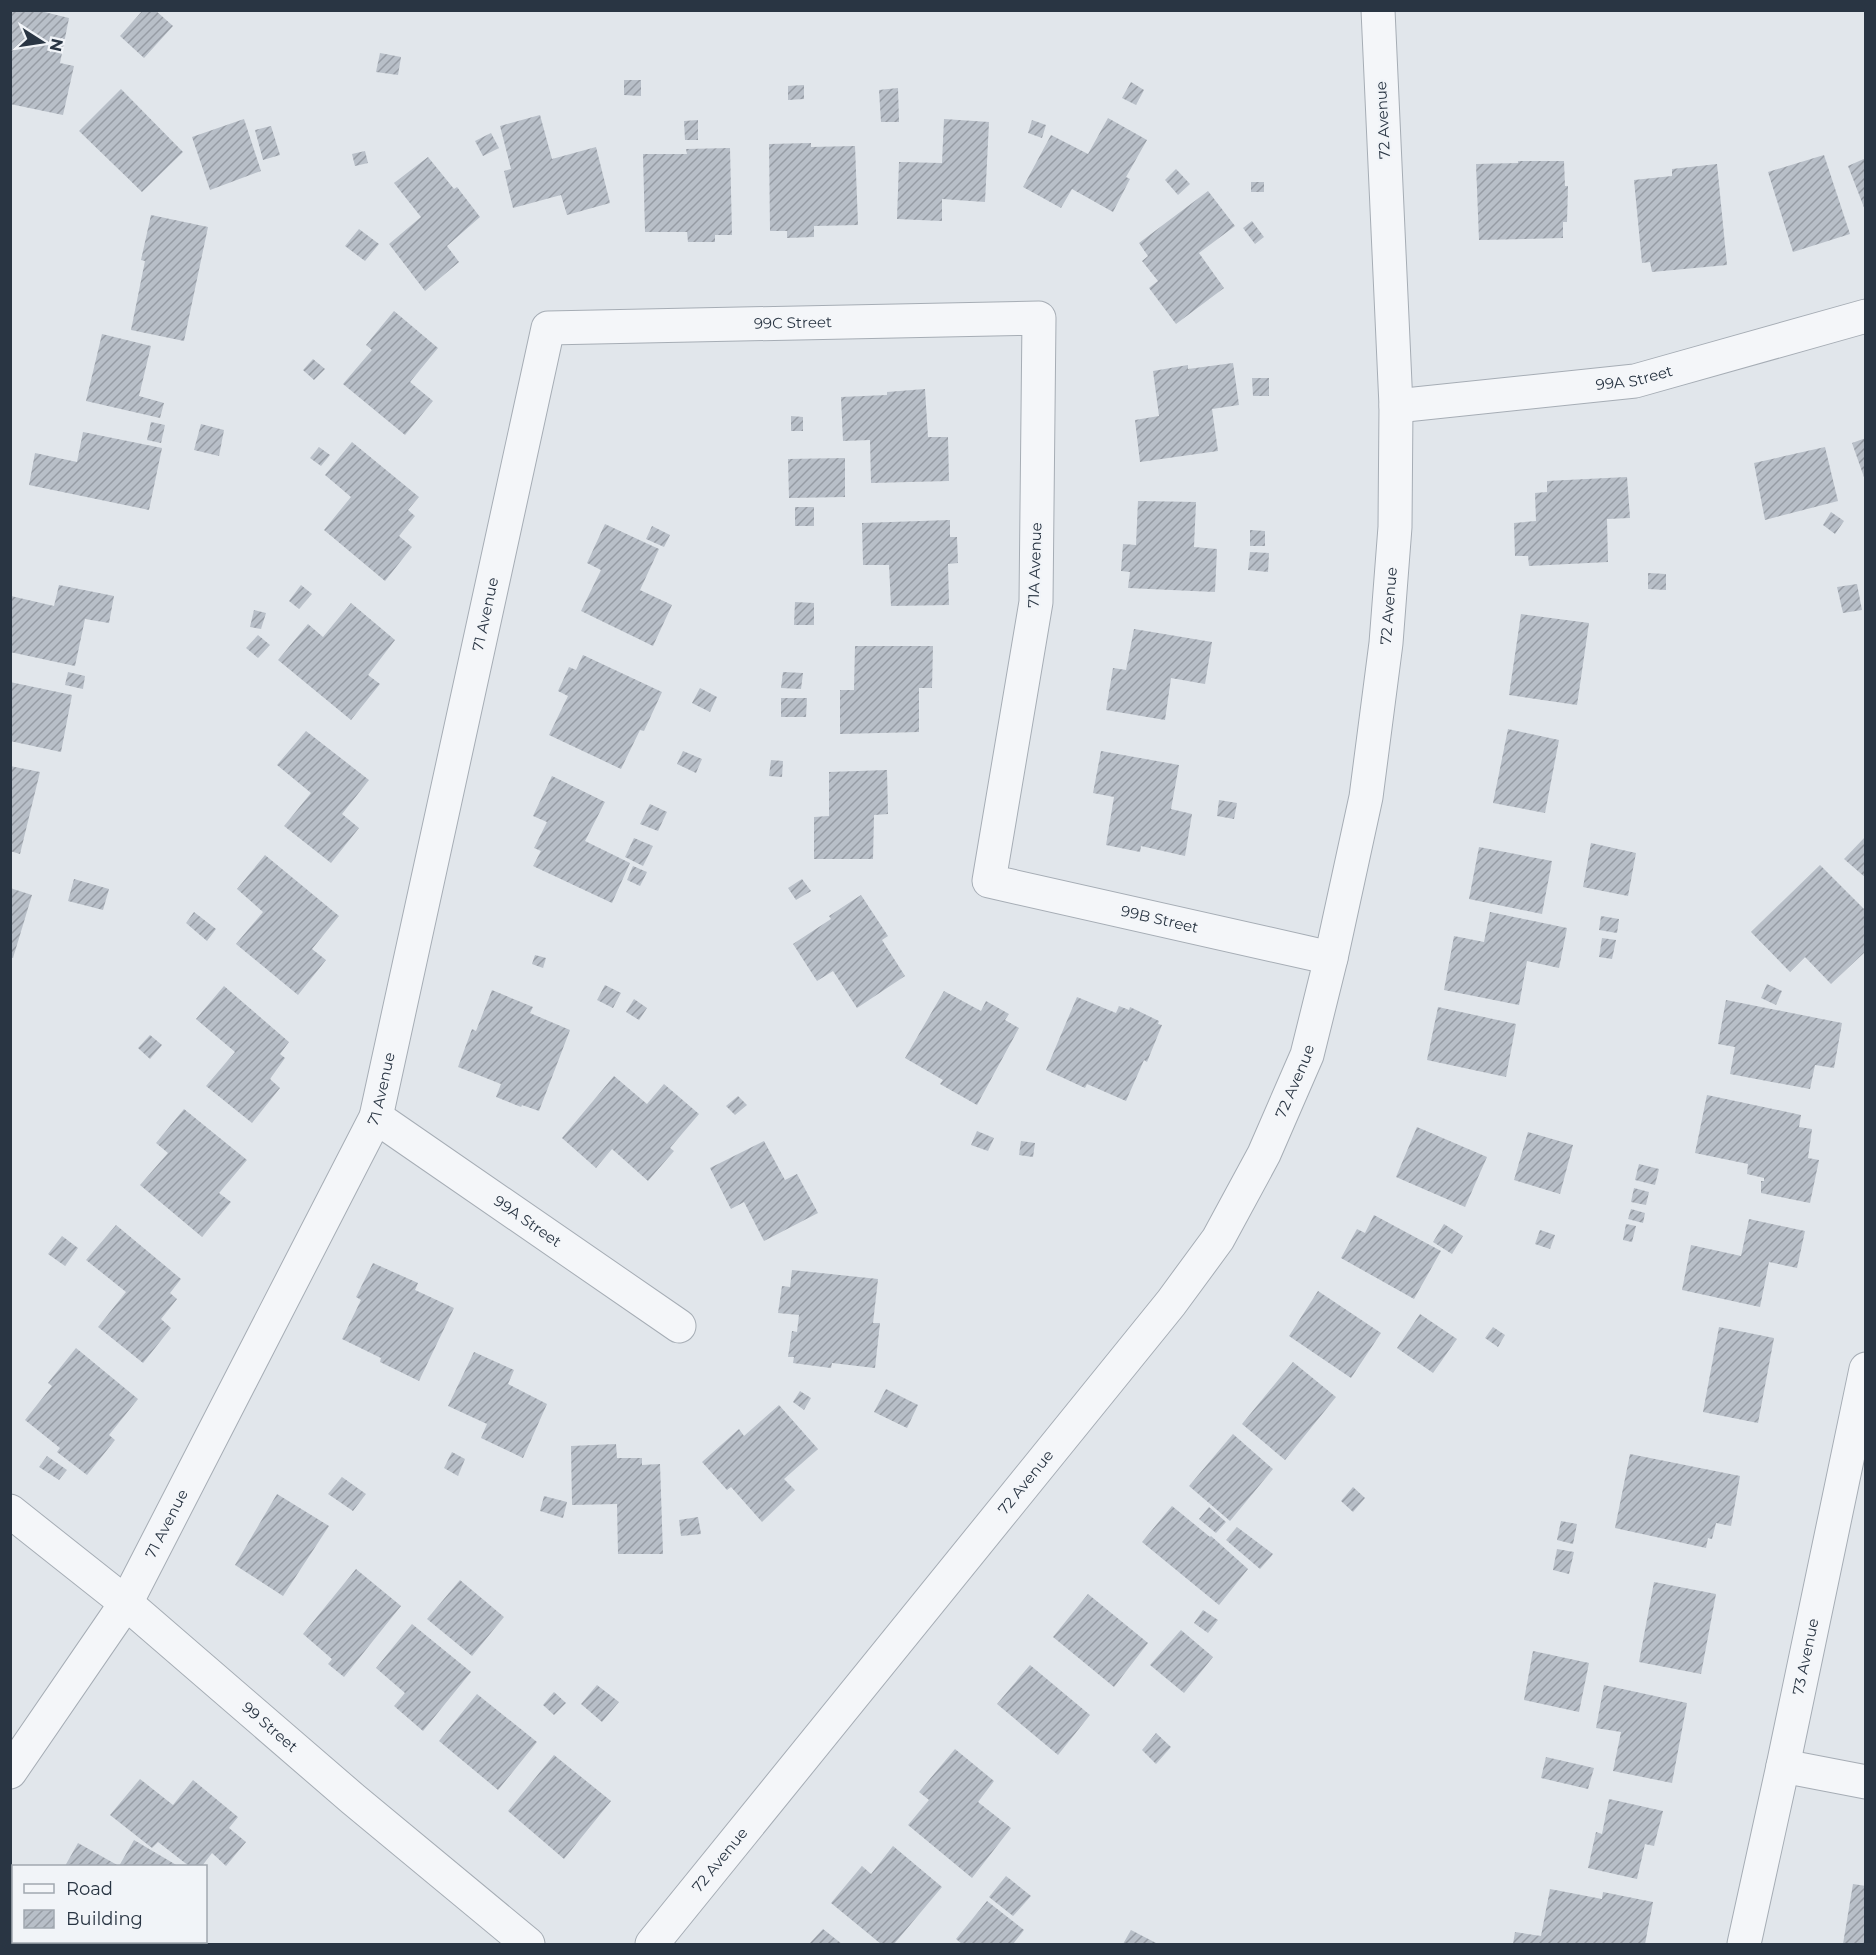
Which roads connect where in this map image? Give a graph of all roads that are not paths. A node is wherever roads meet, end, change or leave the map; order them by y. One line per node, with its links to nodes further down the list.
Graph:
1 (1378, 10): 5 (street, 72 Avenue)
2 (1866, 316): 5 (street, 99A Street)
3 (1039, 318): 4 (street, 99C Street); 6 (street, 71A Avenue)
4 (548, 328): 8 (street, 71 Avenue)
5 (1396, 406): 7 (street, 72 Avenue)
6 (989, 881): 7 (street, 99B Street)
7 (1331, 958): 17 (street, 72 Avenue)
8 (376, 1117): 9 (street, 99A Street); 12 (street, 71 Avenue)
9 (679, 1326)
10 (1866, 1369): 13 (street, 73 Avenue)
11 (10, 1511): 12 (street, 99 Street)
12 (126, 1603): 14 (street, 71 Avenue); 16 (street, 99 Street)
13 (1784, 1766): 15 (street); 18 (street, 73 Avenue)
14 (10, 1772)
15 (1866, 1782)
16 (528, 1944)
17 (651, 1944)
18 (1744, 1944)

